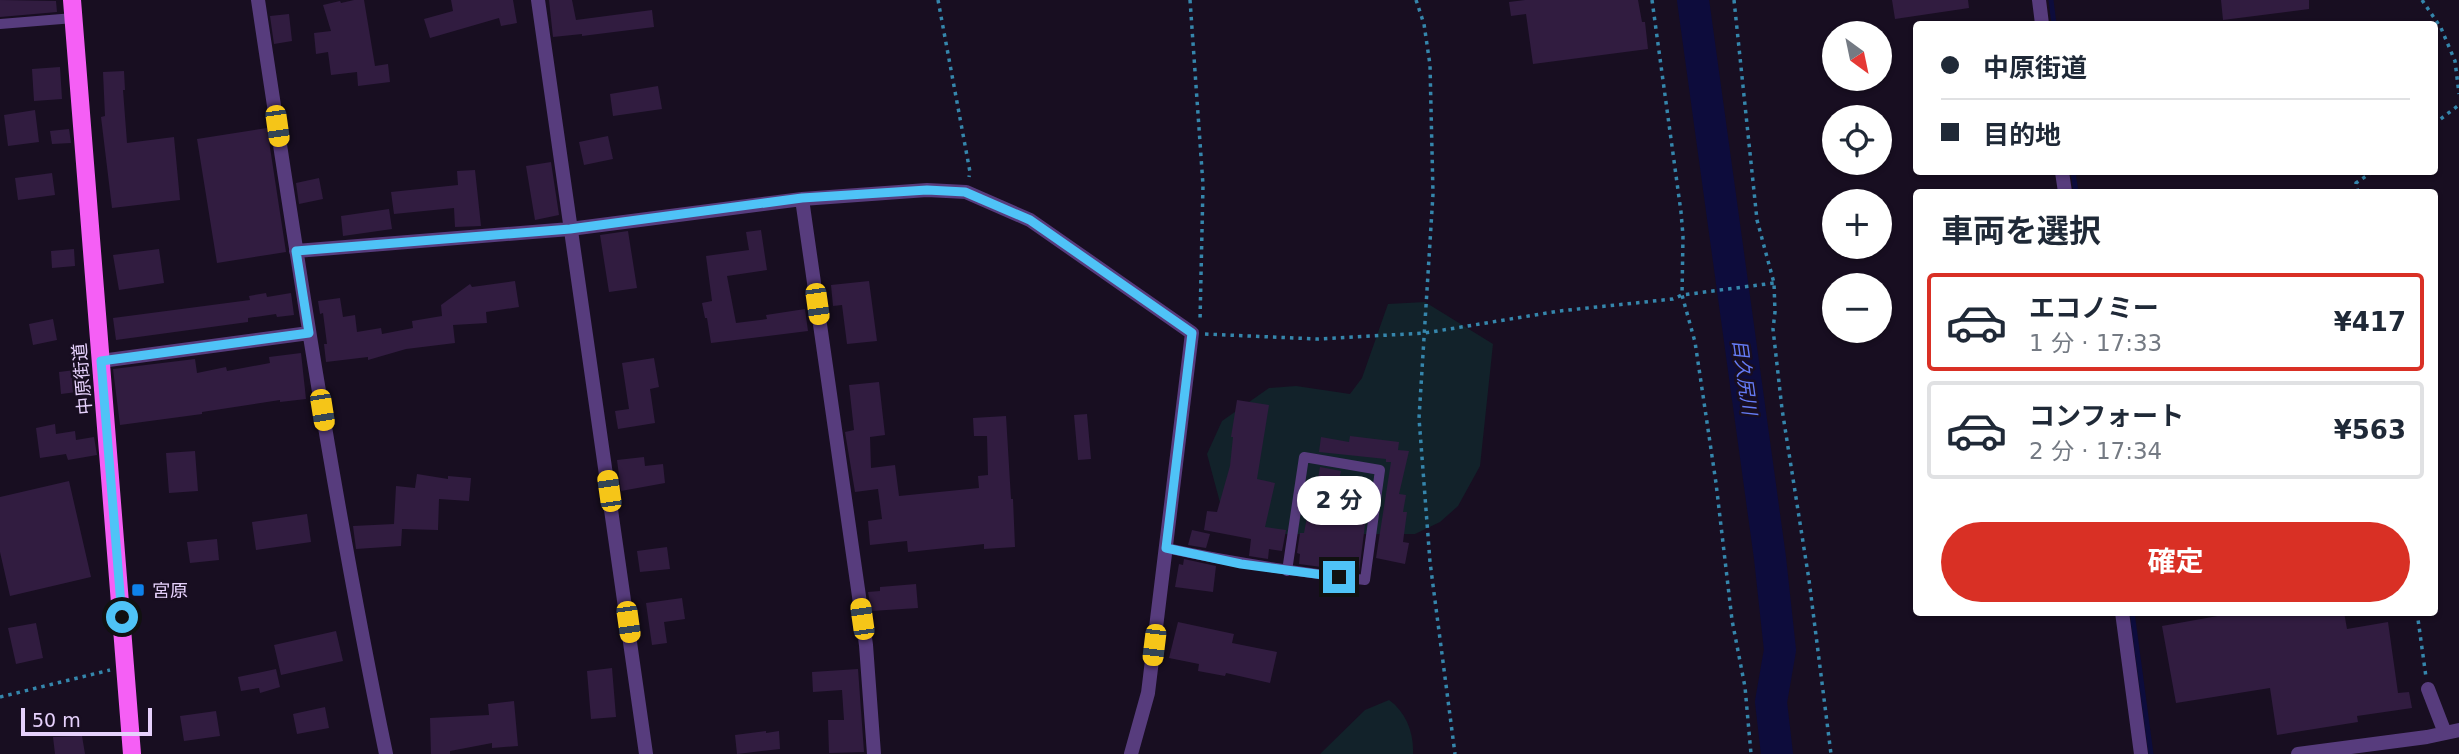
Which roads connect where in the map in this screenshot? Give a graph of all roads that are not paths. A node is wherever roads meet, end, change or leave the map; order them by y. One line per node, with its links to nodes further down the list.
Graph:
1 (258, 0): 9 (street)
2 (538, 0): 8 (street)
3 (2039, 0): 5 (street)
4 (73, 9): 6 (lane); 11 (main road, 中原街道)
5 (2042, 21)
6 (0, 24)
7 (802, 198): 8 (street); 12 (street); 20 (street)
8 (570, 229): 9 (street); 19 (street)
9 (296, 251): 10 (street)
10 (309, 333): 11 (street); 18 (street)
11 (101, 361): 17 (main road, 中原街道)
12 (1166, 548): 13 (lane); 21 (street)
13 (1287, 570): 13 (lane)
14 (2123, 616): 22 (street)
15 (2428, 689): 16 (street)
16 (2452, 732): 23 (street)
17 (132, 754)
18 (386, 754)
19 (646, 754)
20 (874, 754)
21 (1131, 754)
22 (2141, 754)
23 (2298, 754)

